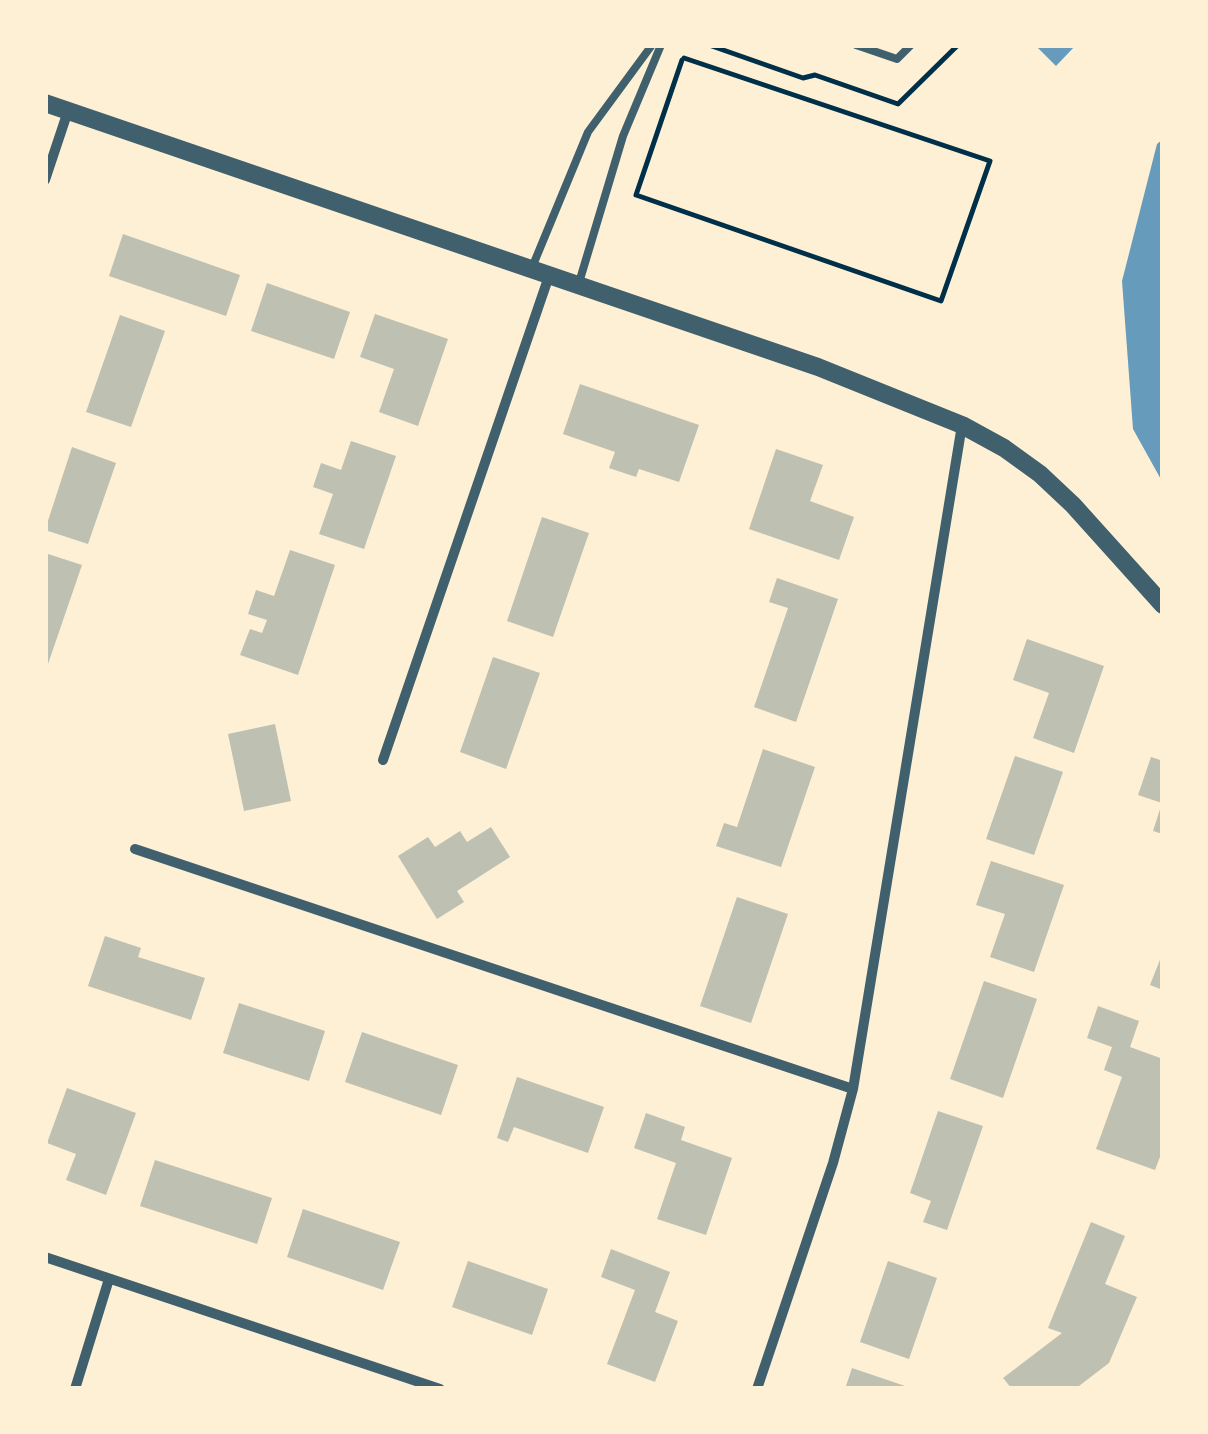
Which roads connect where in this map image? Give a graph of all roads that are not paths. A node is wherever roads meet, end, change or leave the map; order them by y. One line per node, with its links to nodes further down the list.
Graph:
1 (652, 45): 8 (lane)
2 (662, 45): 9 (lane)
3 (856, 45): 4 (lane)
4 (910, 45)
5 (45, 104): 6 (street)
6 (68, 111): 7 (street); 8 (street)
7 (45, 180)
8 (540, 273): 9 (street); 12 (street)
9 (578, 286): 10 (street)
10 (962, 425): 11 (street); 14 (street)
11 (1163, 605)
12 (384, 760)
13 (135, 848): 14 (street)
14 (853, 1090): 19 (street)
15 (45, 1257): 16 (street)
16 (110, 1279): 17 (street); 18 (street)
17 (75, 1389)
18 (440, 1389)
19 (757, 1389)

